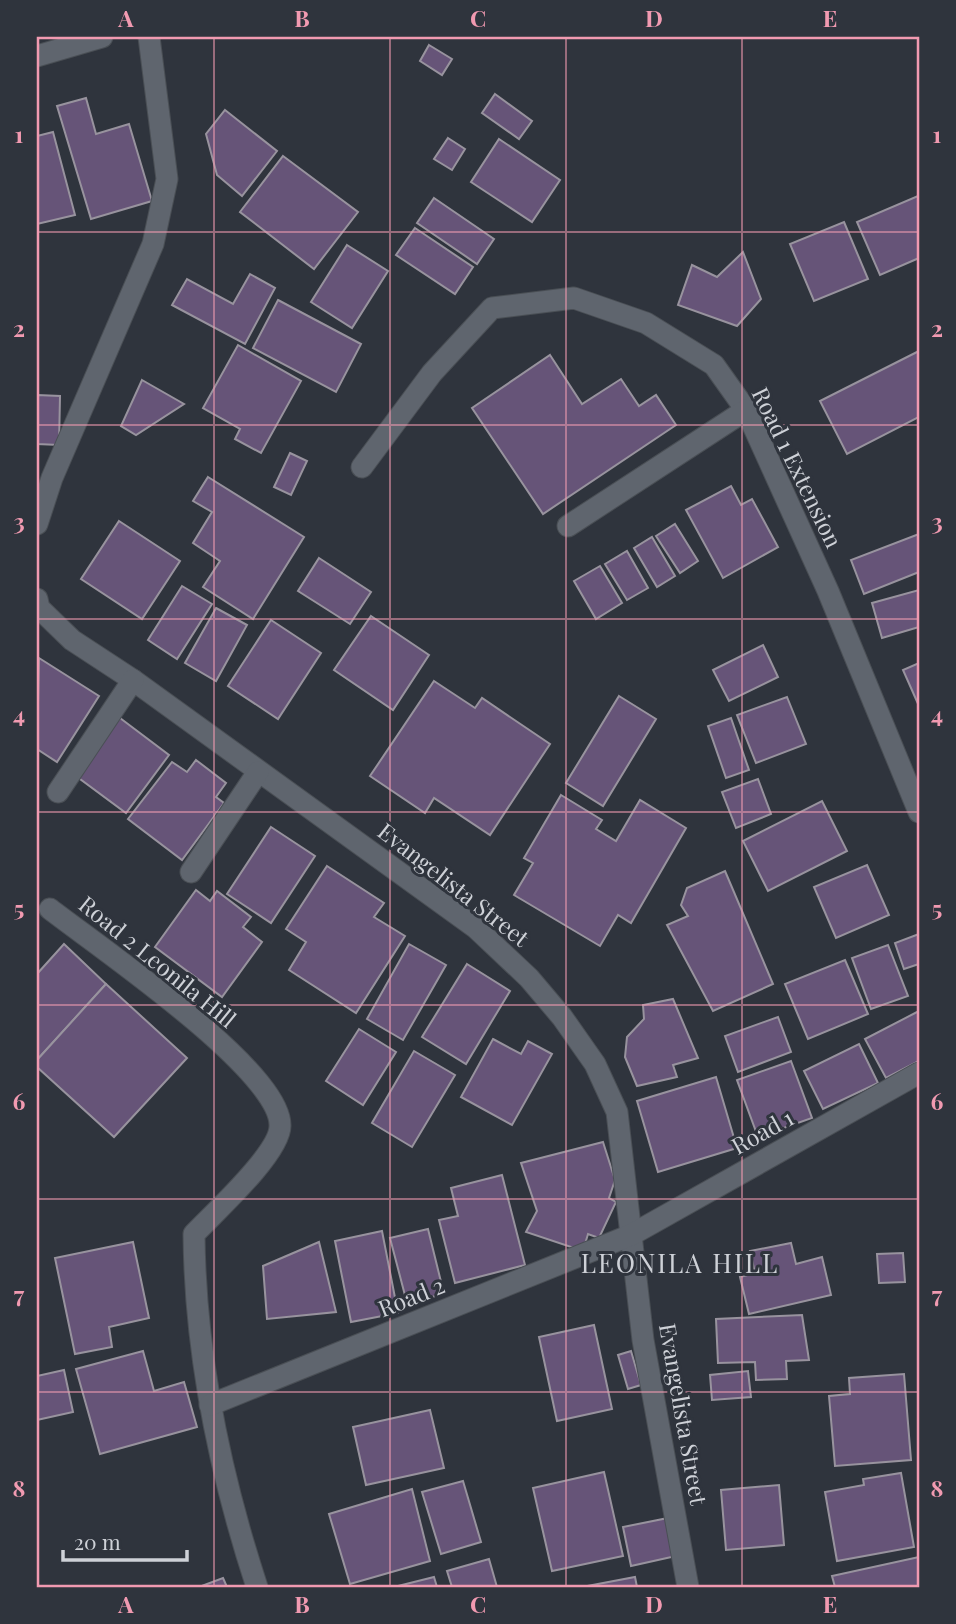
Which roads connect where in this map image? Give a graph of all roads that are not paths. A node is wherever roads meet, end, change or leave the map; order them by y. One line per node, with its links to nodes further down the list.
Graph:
1 (149, 37): 6 (street)
2 (92, 38): 3 (street)
3 (37, 56)
4 (746, 410): 5 (street, Road 1 Extension); 7 (street); 12 (street, Road 1 Extension)
5 (362, 467)
6 (37, 524)
7 (568, 526)
8 (37, 600): 9 (street, Evangelista Street)
9 (133, 680): 10 (street, Evangelista Street); 11 (street)
10 (258, 772): 13 (street); 16 (street, Evangelista Street)
11 (58, 792)
12 (919, 812)
13 (191, 872)
14 (50, 909): 17 (street, Road 2 Leonila Hill)
15 (919, 1073): 16 (street, Road 1)
16 (631, 1235): 17 (street, Road 2); 19 (street, Evangelista Street)
17 (210, 1405): 18 (street, Road 2 Leonila Hill)
18 (257, 1587)
19 (688, 1587)

